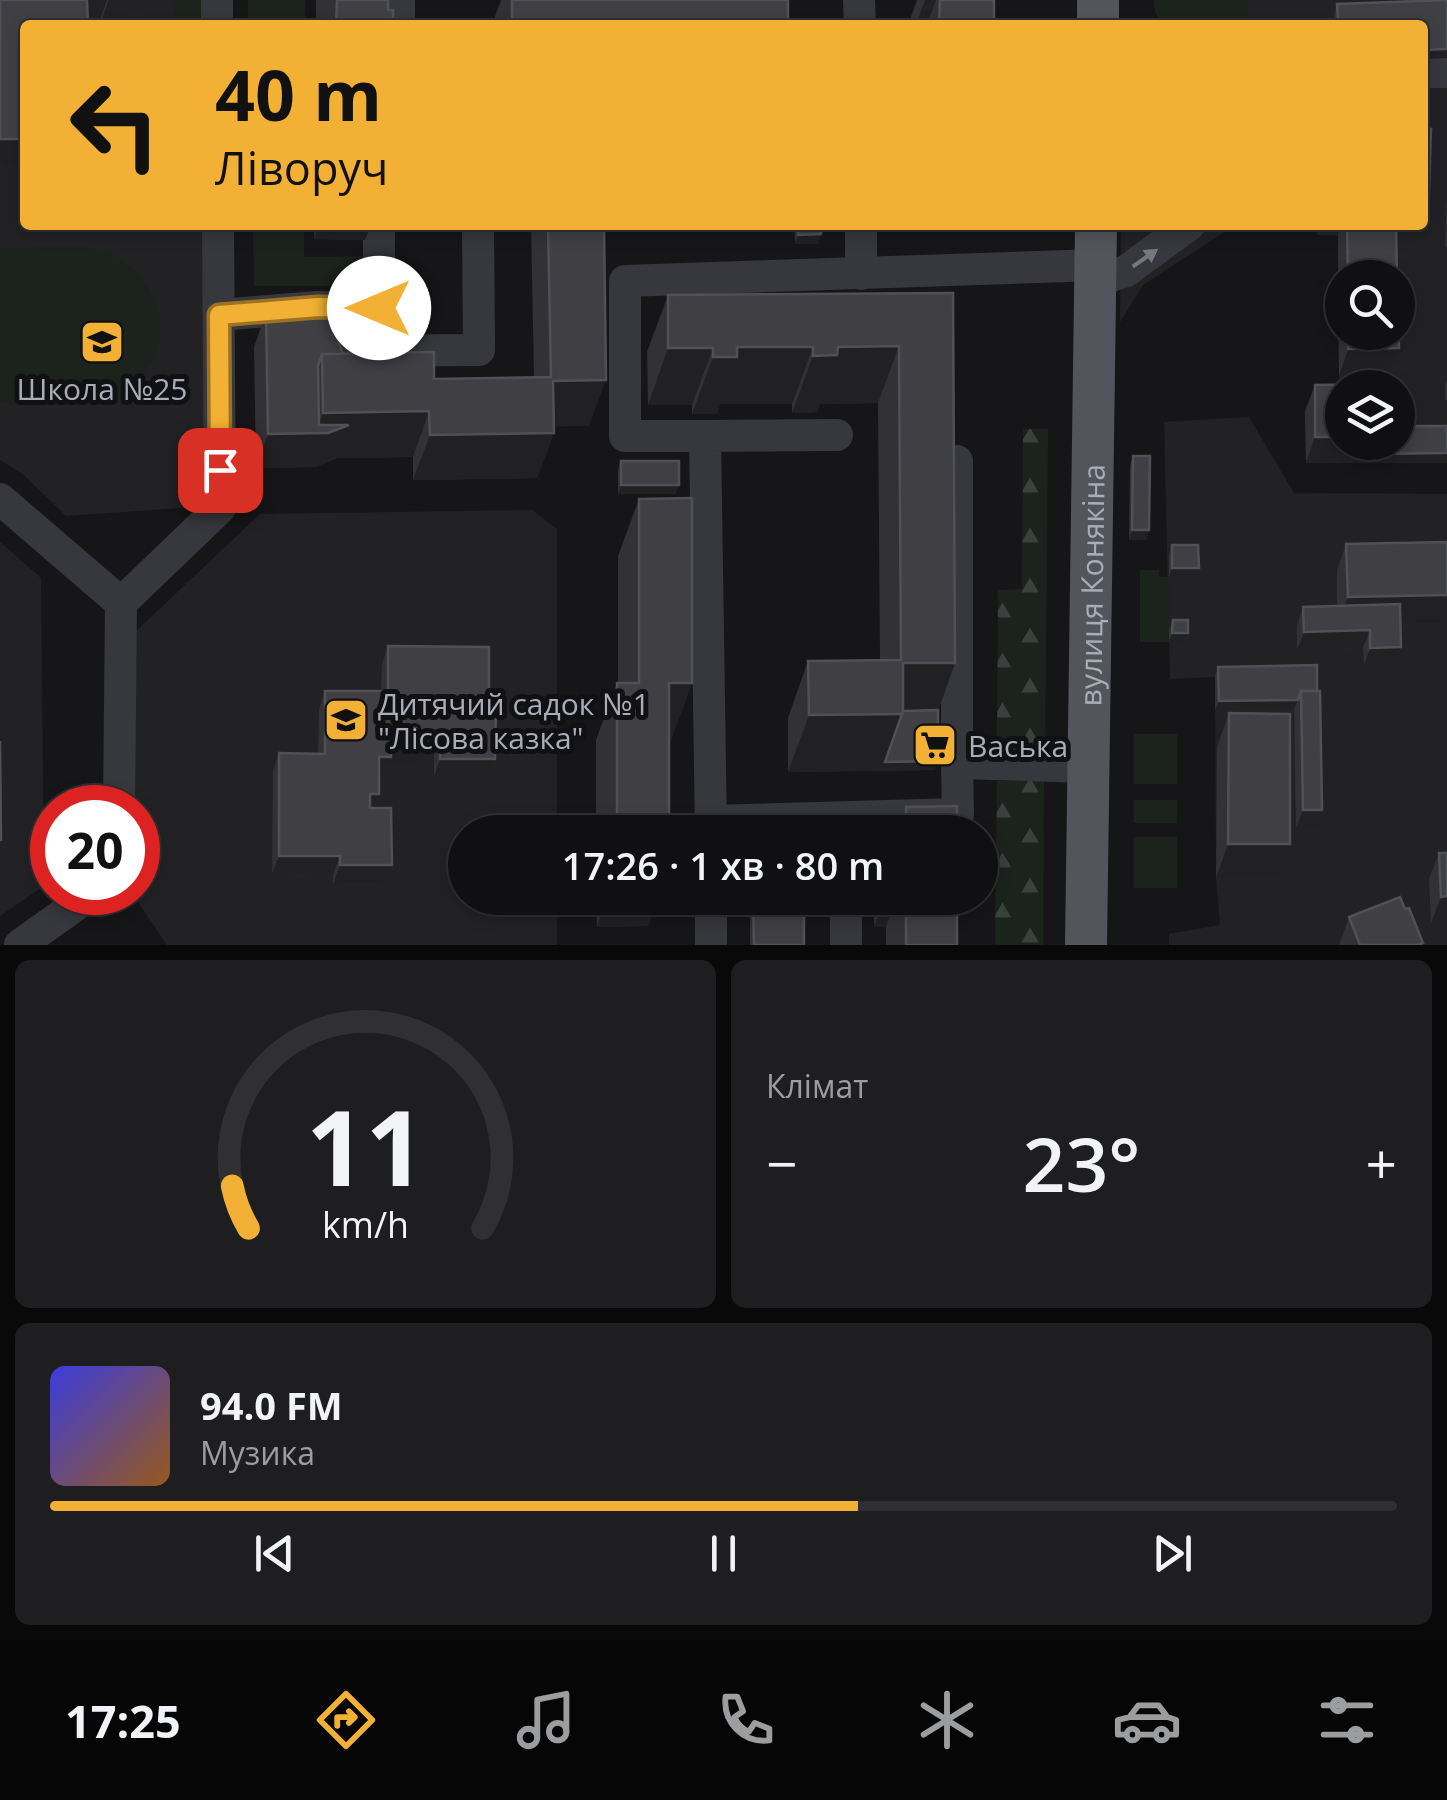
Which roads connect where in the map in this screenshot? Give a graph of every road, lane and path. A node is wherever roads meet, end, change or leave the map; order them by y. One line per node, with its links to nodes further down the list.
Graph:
1 (218, 230): 9 (lane)
2 (379, 230): 8 (lane)
3 (478, 230): 8 (lane)
4 (860, 230): 7 (lane)
5 (1182, 230): 6 (lane, one-way to 5)
6 (1096, 257): 7 (lane); 16 (main road, вулиця Конякіна)
7 (861, 274): 10 (lane)
8 (318, 307): 9 (lane)
9 (219, 315): 14 (lane)
10 (704, 436): 11 (lane); 18 (lane)
11 (837, 436)
12 (958, 461): 15 (lane)
13 (0, 499): 14 (lane)
14 (121, 603): 17 (lane)
15 (957, 763): 16 (lane); 19 (lane)
16 (1088, 768): 26 (main road, вулиця Конякіна)
17 (119, 785)
18 (711, 815)
19 (947, 815)
20 (62, 915): 23 (lane)
21 (711, 915): 24 (lane)
22 (846, 915): 25 (lane)
23 (20, 945)
24 (711, 945)
25 (846, 945)
26 (1086, 945)

